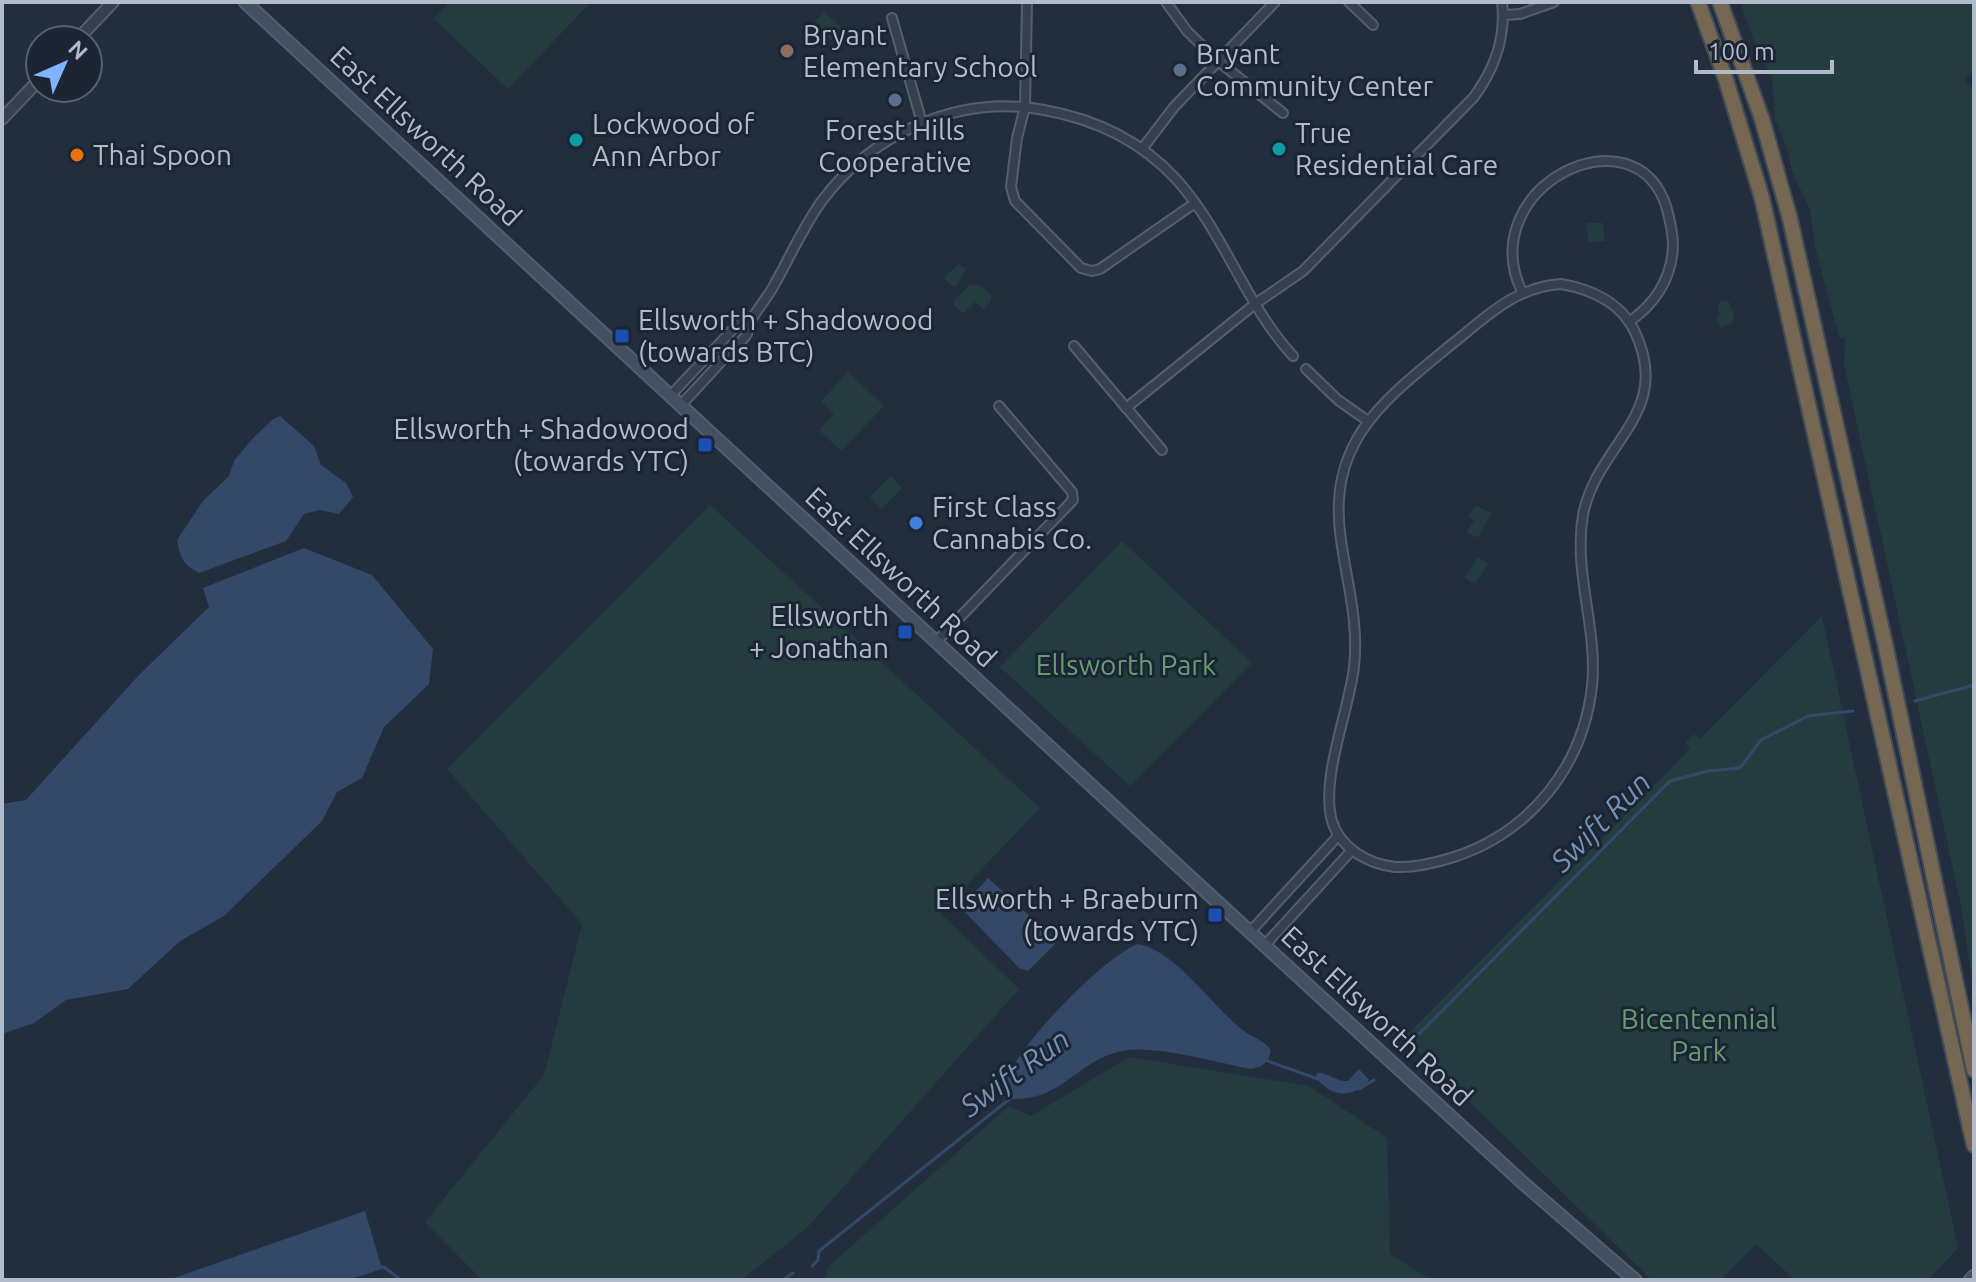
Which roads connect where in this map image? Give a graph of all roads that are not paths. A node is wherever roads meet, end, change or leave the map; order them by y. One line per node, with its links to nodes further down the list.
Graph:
1 (113, 2): 13 (street)
2 (245, 2): 30 (main road, East Ellsworth Road)
3 (1027, 2): 17 (street)
4 (1166, 2): 15 (street)
5 (1275, 2): 15 (street)
6 (1349, 2): 14 (street)
7 (1502, 2): 11 (street)
8 (1554, 2): 11 (street)
9 (1698, 2): 42 (highway)
10 (1720, 2): 41 (highway)
11 (1504, 15): 24 (street)
12 (892, 18): 20 (street)
13 (92, 24)
14 (1373, 25)
15 (1218, 61): 18 (street); 21 (street)
16 (24, 96): 19 (street)
17 (1025, 107): 20 (street); 21 (street); 22 (street)
18 (1283, 113)
19 (2, 119)
20 (922, 123): 25 (street)
21 (1142, 149): 22 (street)
22 (1195, 203): 24 (street)
23 (1522, 292): 26 (street); 26 (street); 34 (street)
24 (1255, 304): 28 (street); 33 (street)
25 (751, 319): 30 (street); 31 (street)
26 (1629, 322): 38 (street)
27 (1074, 346): 33 (street)
28 (1293, 356)
29 (1306, 369): 34 (street)
30 (670, 396): 31 (main road, East Ellsworth Road)
31 (681, 405): 36 (main road, East Ellsworth Road)
32 (999, 406): 36 (street)
33 (1126, 408): 35 (street)
34 (1368, 421): 37 (street)
35 (1162, 450)
36 (936, 642): 39 (main road, East Ellsworth Road)
37 (1338, 836): 38 (street); 39 (street)
38 (1352, 850): 40 (street)
39 (1250, 932): 40 (main road, East Ellsworth Road)
40 (1265, 945): 43 (main road, East Ellsworth Road)
41 (1974, 1070)
42 (1974, 1145)
43 (1635, 1280)

